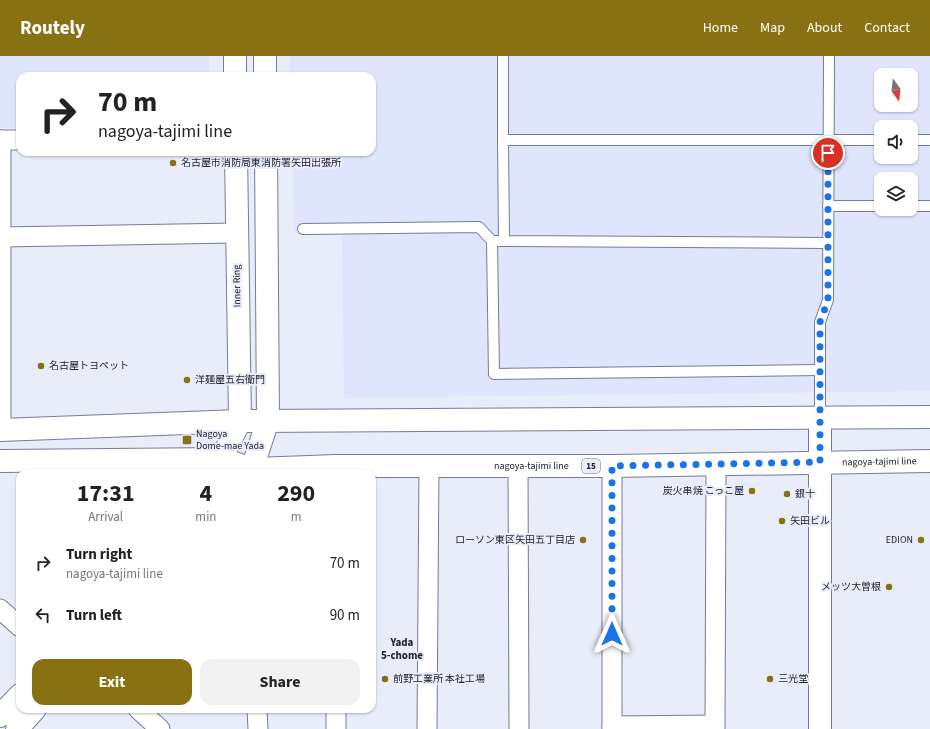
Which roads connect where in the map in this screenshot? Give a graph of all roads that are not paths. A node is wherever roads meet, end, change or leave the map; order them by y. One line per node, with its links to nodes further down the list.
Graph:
1 (234, 56): 5 (main road)
2 (265, 56): 6 (main road)
3 (503, 56): 9 (lane)
4 (828, 56): 10 (lane)
5 (235, 72)
6 (265, 72)
7 (0, 140): 8 (street); 22 (street)
8 (16, 140)
9 (503, 140): 10 (lane); 23 (lane)
10 (828, 140): 11 (lane); 16 (lane)
11 (874, 140)
12 (918, 140): 13 (lane)
13 (930, 140)
14 (236, 156): 21 (main road, Inner Ring)
15 (266, 156): 29 (main road)
16 (828, 206): 17 (lane); 25 (lane)
17 (874, 206)
18 (918, 206): 19 (lane)
19 (930, 206)
20 (303, 229): 24 (lane)
21 (236, 233): 22 (street); 30 (main road, Inner Ring)
22 (1, 237): 31 (street)
23 (504, 241): 24 (lane); 25 (lane)
24 (492, 242): 26 (lane)
25 (828, 243): 26 (lane)
26 (820, 370): 28 (lane)
27 (930, 417): 28 (main road)
28 (820, 418): 29 (main road); 34 (main road)
29 (268, 420): 30 (main road); 41 (main road)
30 (240, 421): 31 (main road); 36 (main road)
31 (1, 430)
32 (930, 461): 34 (main road, nagoya-tajimi line / 15)
33 (0, 462): 36 (main road)
34 (820, 462): 35 (main road, nagoya-tajimi line / 15); 59 (main road)
35 (716, 464): 39 (main road, nagoya-tajimi line / 15); 52 (street)
36 (218, 466): 40 (main road, 15)
37 (429, 466): 38 (main road, nagoya-tajimi line / 15); 42 (main road, nagoya-tajimi line / 15); 57 (street)
38 (518, 466): 39 (main road, nagoya-tajimi line / 15); 58 (street)
39 (612, 466): 51 (street)
40 (234, 469)
41 (252, 469)
42 (336, 469)
43 (0, 609): 44 (street)
44 (16, 623)
45 (16, 699): 50 (main road)
46 (31, 713): 53 (main road)
47 (142, 713): 54 (street)
48 (257, 713): 55 (street)
49 (336, 713): 56 (street)
50 (0, 716)
51 (612, 727): 52 (street)
52 (715, 727)
53 (16, 729)
54 (160, 729)
55 (258, 729)
56 (336, 729)
57 (427, 729)
58 (519, 729)
59 (820, 729)

